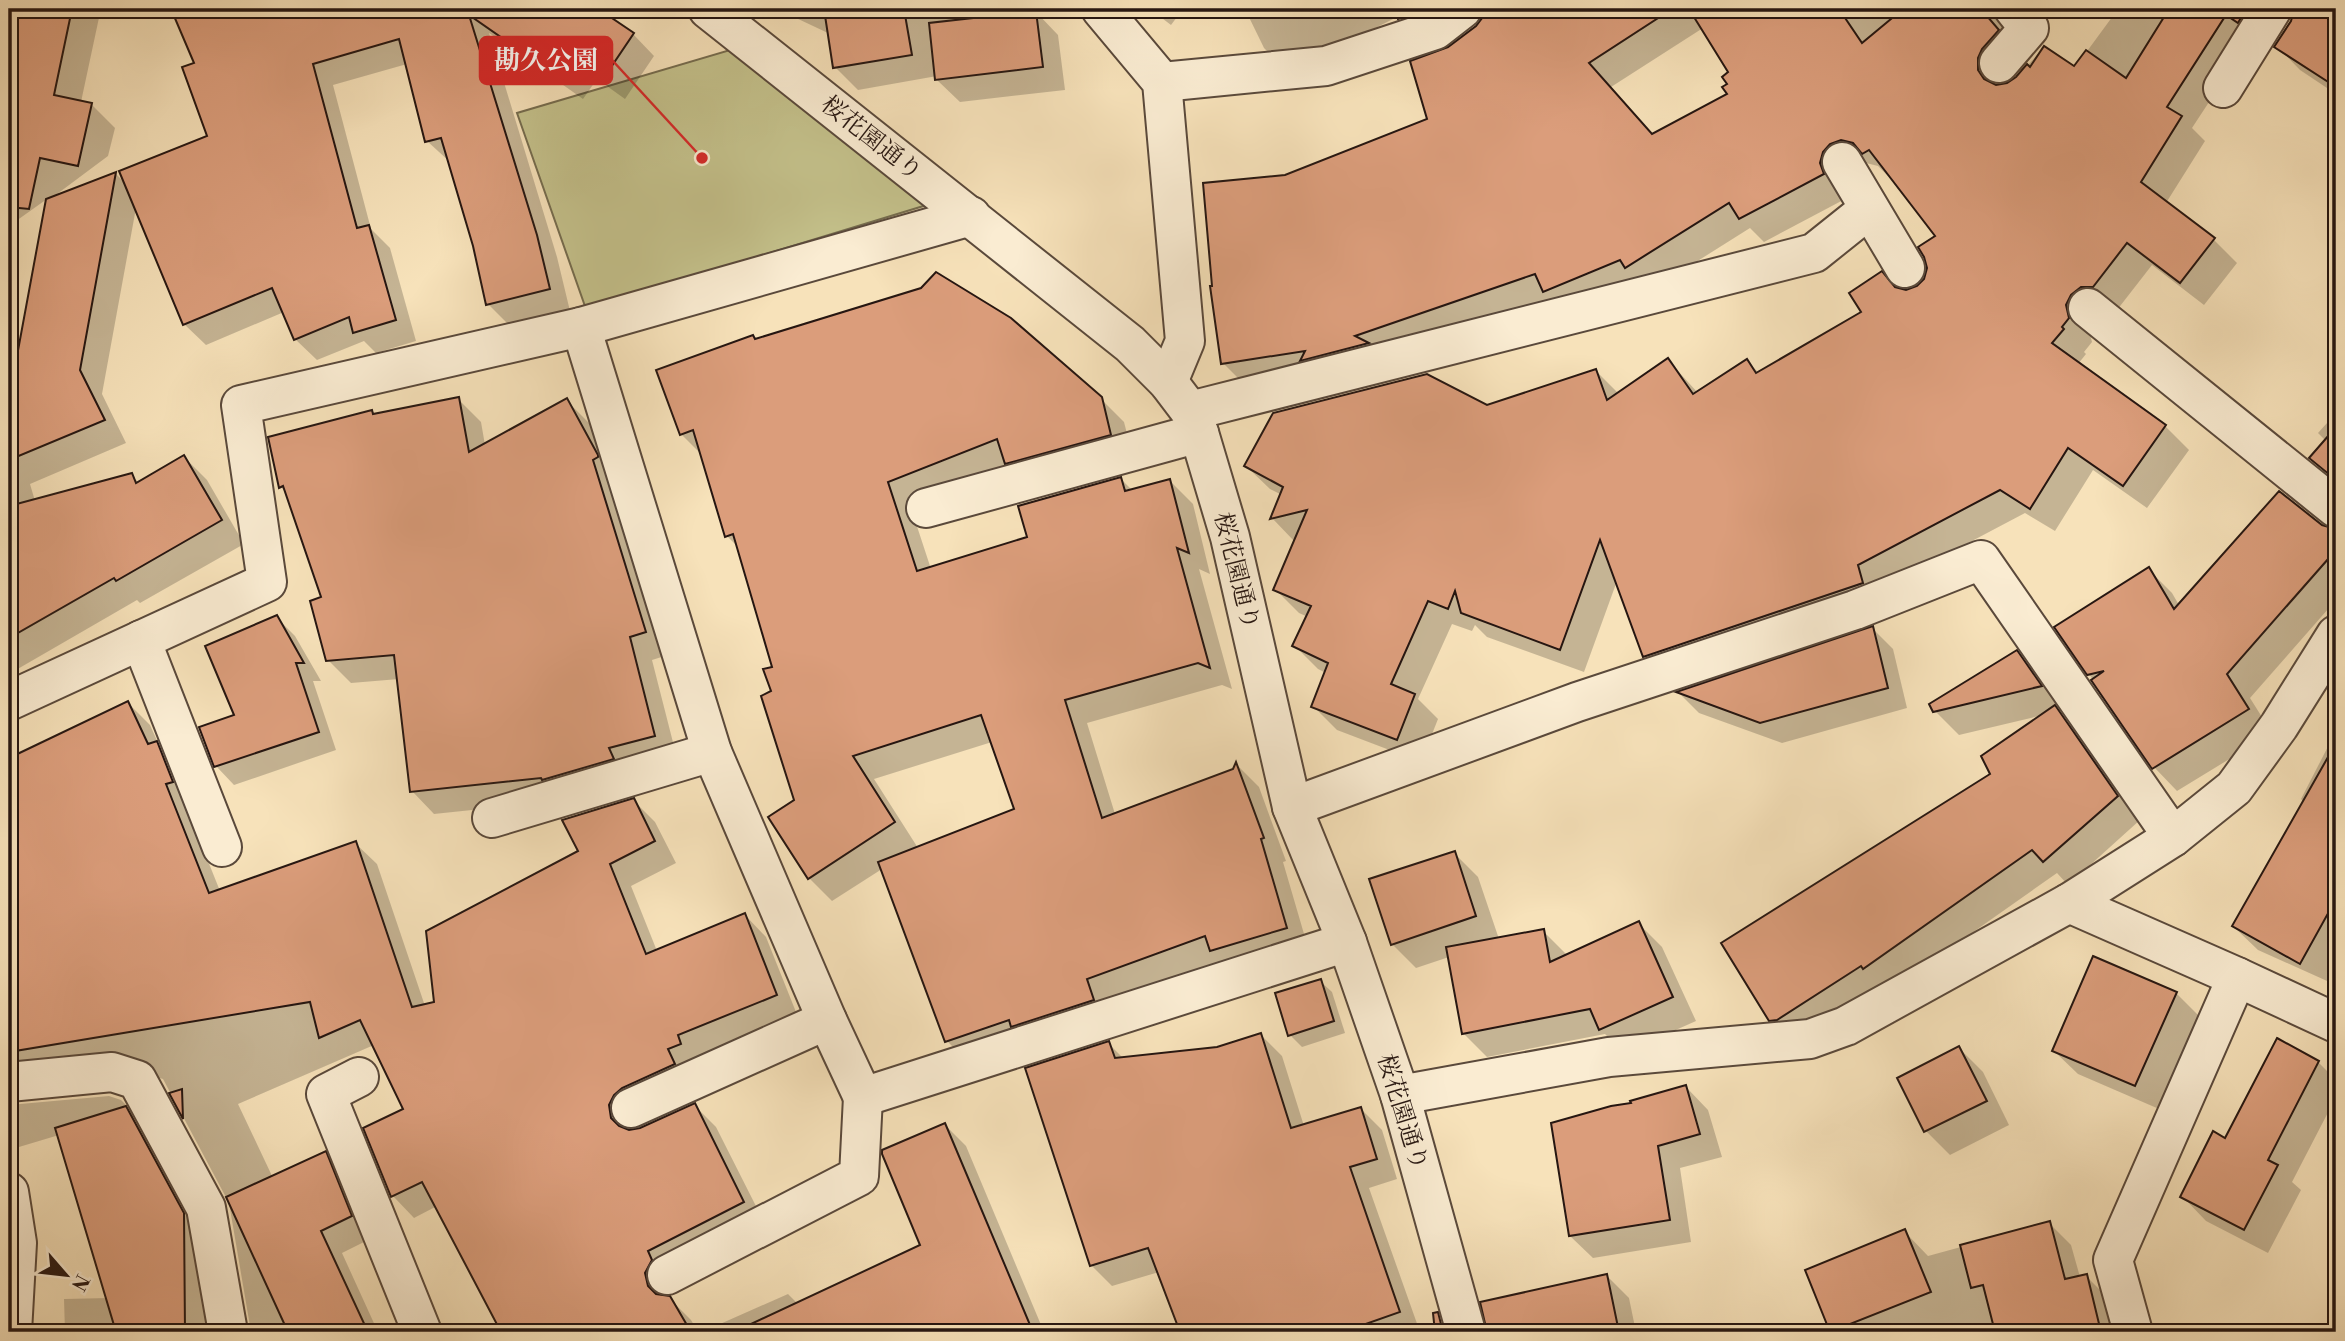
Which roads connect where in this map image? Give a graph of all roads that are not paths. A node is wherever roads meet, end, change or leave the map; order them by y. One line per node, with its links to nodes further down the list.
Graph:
1 (708, 9): 11 (street, 桜花園通り)
2 (1101, 9): 7 (street)
3 (1462, 9): 7 (street)
4 (2014, 9): 6 (street)
5 (2272, 9): 8 (street)
6 (1999, 63)
7 (1162, 82): 15 (street)
8 (2223, 88)
9 (1842, 162): 10 (street)
10 (1869, 209): 12 (street); 15 (street)
11 (971, 216): 14 (street); 15 (street, 桜花園通り)
12 (1905, 268)
13 (2088, 308): 17 (street)
14 (581, 327): 19 (street); 21 (street)
15 (1186, 408): 16 (street); 22 (street, 桜花園通り)
16 (926, 508)
17 (2336, 508)
18 (2336, 635): 24 (street)
19 (141, 640): 20 (street); 25 (street)
20 (9, 701)
21 (712, 751): 23 (street); 29 (street)
22 (1292, 807): 24 (street); 27 (street, 桜花園通り)
23 (492, 818)
24 (2174, 837): 26 (street)
25 (222, 847)
26 (2069, 904): 28 (street); 33 (street)
27 (1347, 942): 33 (street, 桜花園通り); 34 (street)
28 (2237, 977): 30 (street); 42 (street)
29 (827, 1020): 34 (street); 35 (street)
30 (2336, 1023)
31 (359, 1077): 40 (street)
32 (9, 1082): 39 (street)
33 (1400, 1095): 41 (street, 桜花園通り)
34 (863, 1097): 37 (street)
35 (631, 1108)
36 (9, 1192): 38 (street)
37 (667, 1275)
38 (12, 1332)
39 (228, 1332)
40 (422, 1332)
41 (1466, 1332)
42 (2133, 1332)

